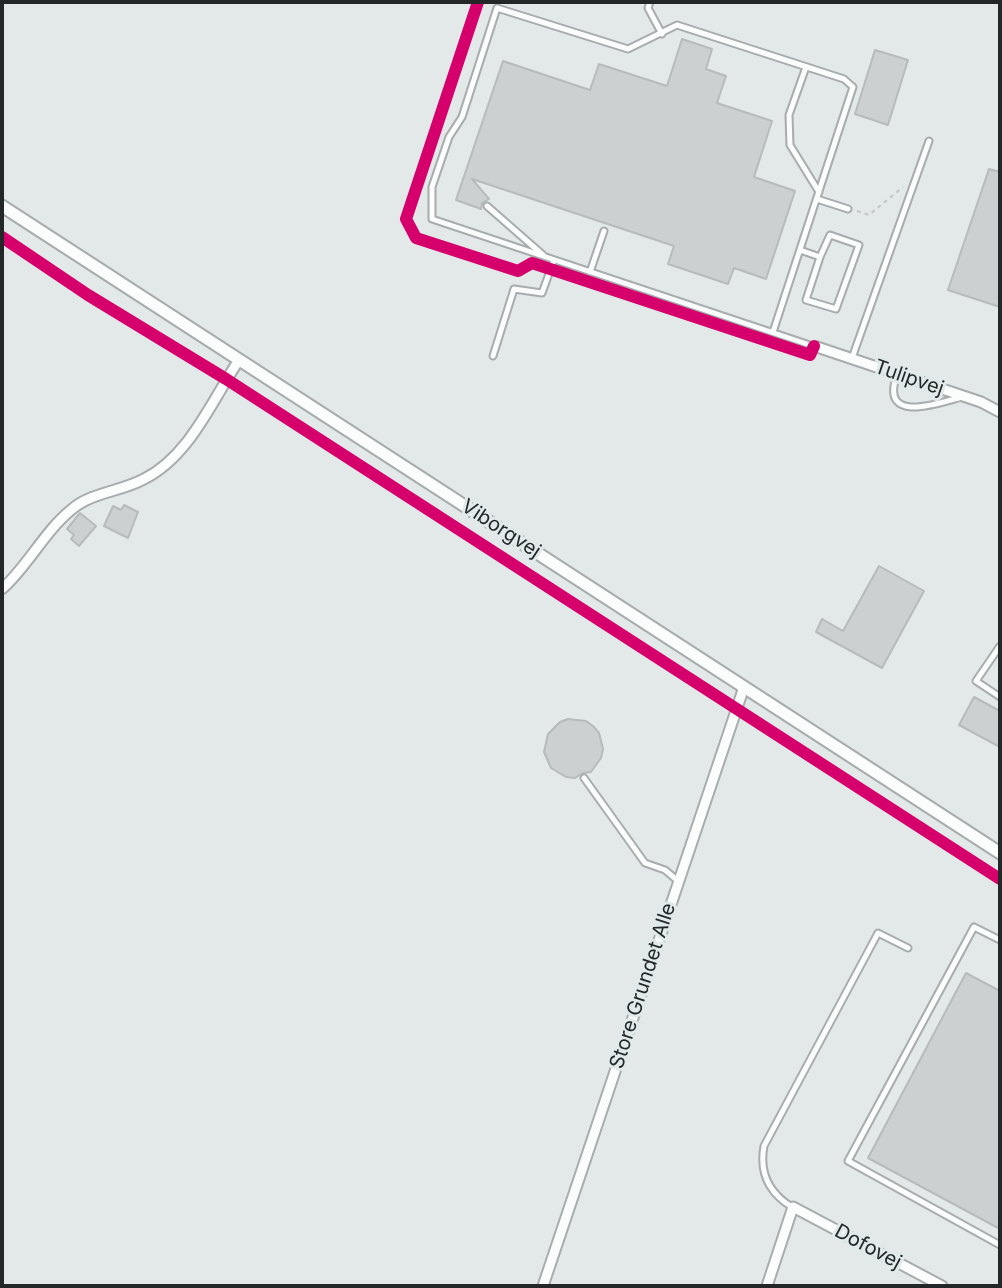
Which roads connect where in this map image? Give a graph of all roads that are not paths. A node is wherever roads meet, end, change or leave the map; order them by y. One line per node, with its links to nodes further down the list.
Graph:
1 (650, 2): 3 (lane)
2 (498, 5): 3 (lane); 13 (lane)
3 (662, 34): 4 (lane)
4 (806, 67): 6 (lane); 6 (lane)
5 (929, 141): 18 (lane)
6 (818, 196): 9 (lane); 11 (lane)
7 (2, 206): 19 (street, Viborgvej)
8 (487, 206): 13 (lane)
9 (848, 209)
10 (604, 231): 14 (lane)
11 (800, 250): 12 (lane); 15 (lane)
12 (820, 257): 12 (lane)
13 (550, 259): 14 (lane); 17 (lane)
14 (590, 272): 15 (lane)
15 (773, 332): 16 (lane)
16 (817, 347): 18 (street, Tulipvej)
17 (493, 356)
18 (852, 359): 20 (street, Tulipvej)
19 (239, 360): 23 (street); 25 (street, Viborgvej)
20 (903, 376): 21 (street, Tulipvej); 21 (lane)
21 (964, 397): 22 (street, Tulipvej)
22 (1000, 412)
23 (2, 589)
24 (1000, 646): 26 (lane)
25 (744, 687): 28 (street, Viborgvej); 29 (street, Store Grundet Alle)
26 (1000, 697)
27 (584, 778): 29 (lane)
28 (1000, 853)
29 (678, 882): 34 (street, Store Grundet Alle)
30 (1000, 940): 33 (lane)
31 (908, 948): 32 (lane)
32 (793, 1207): 35 (street); 36 (street, Dofovej)
33 (1000, 1245)
34 (543, 1286)
35 (767, 1286)
36 (942, 1286)

